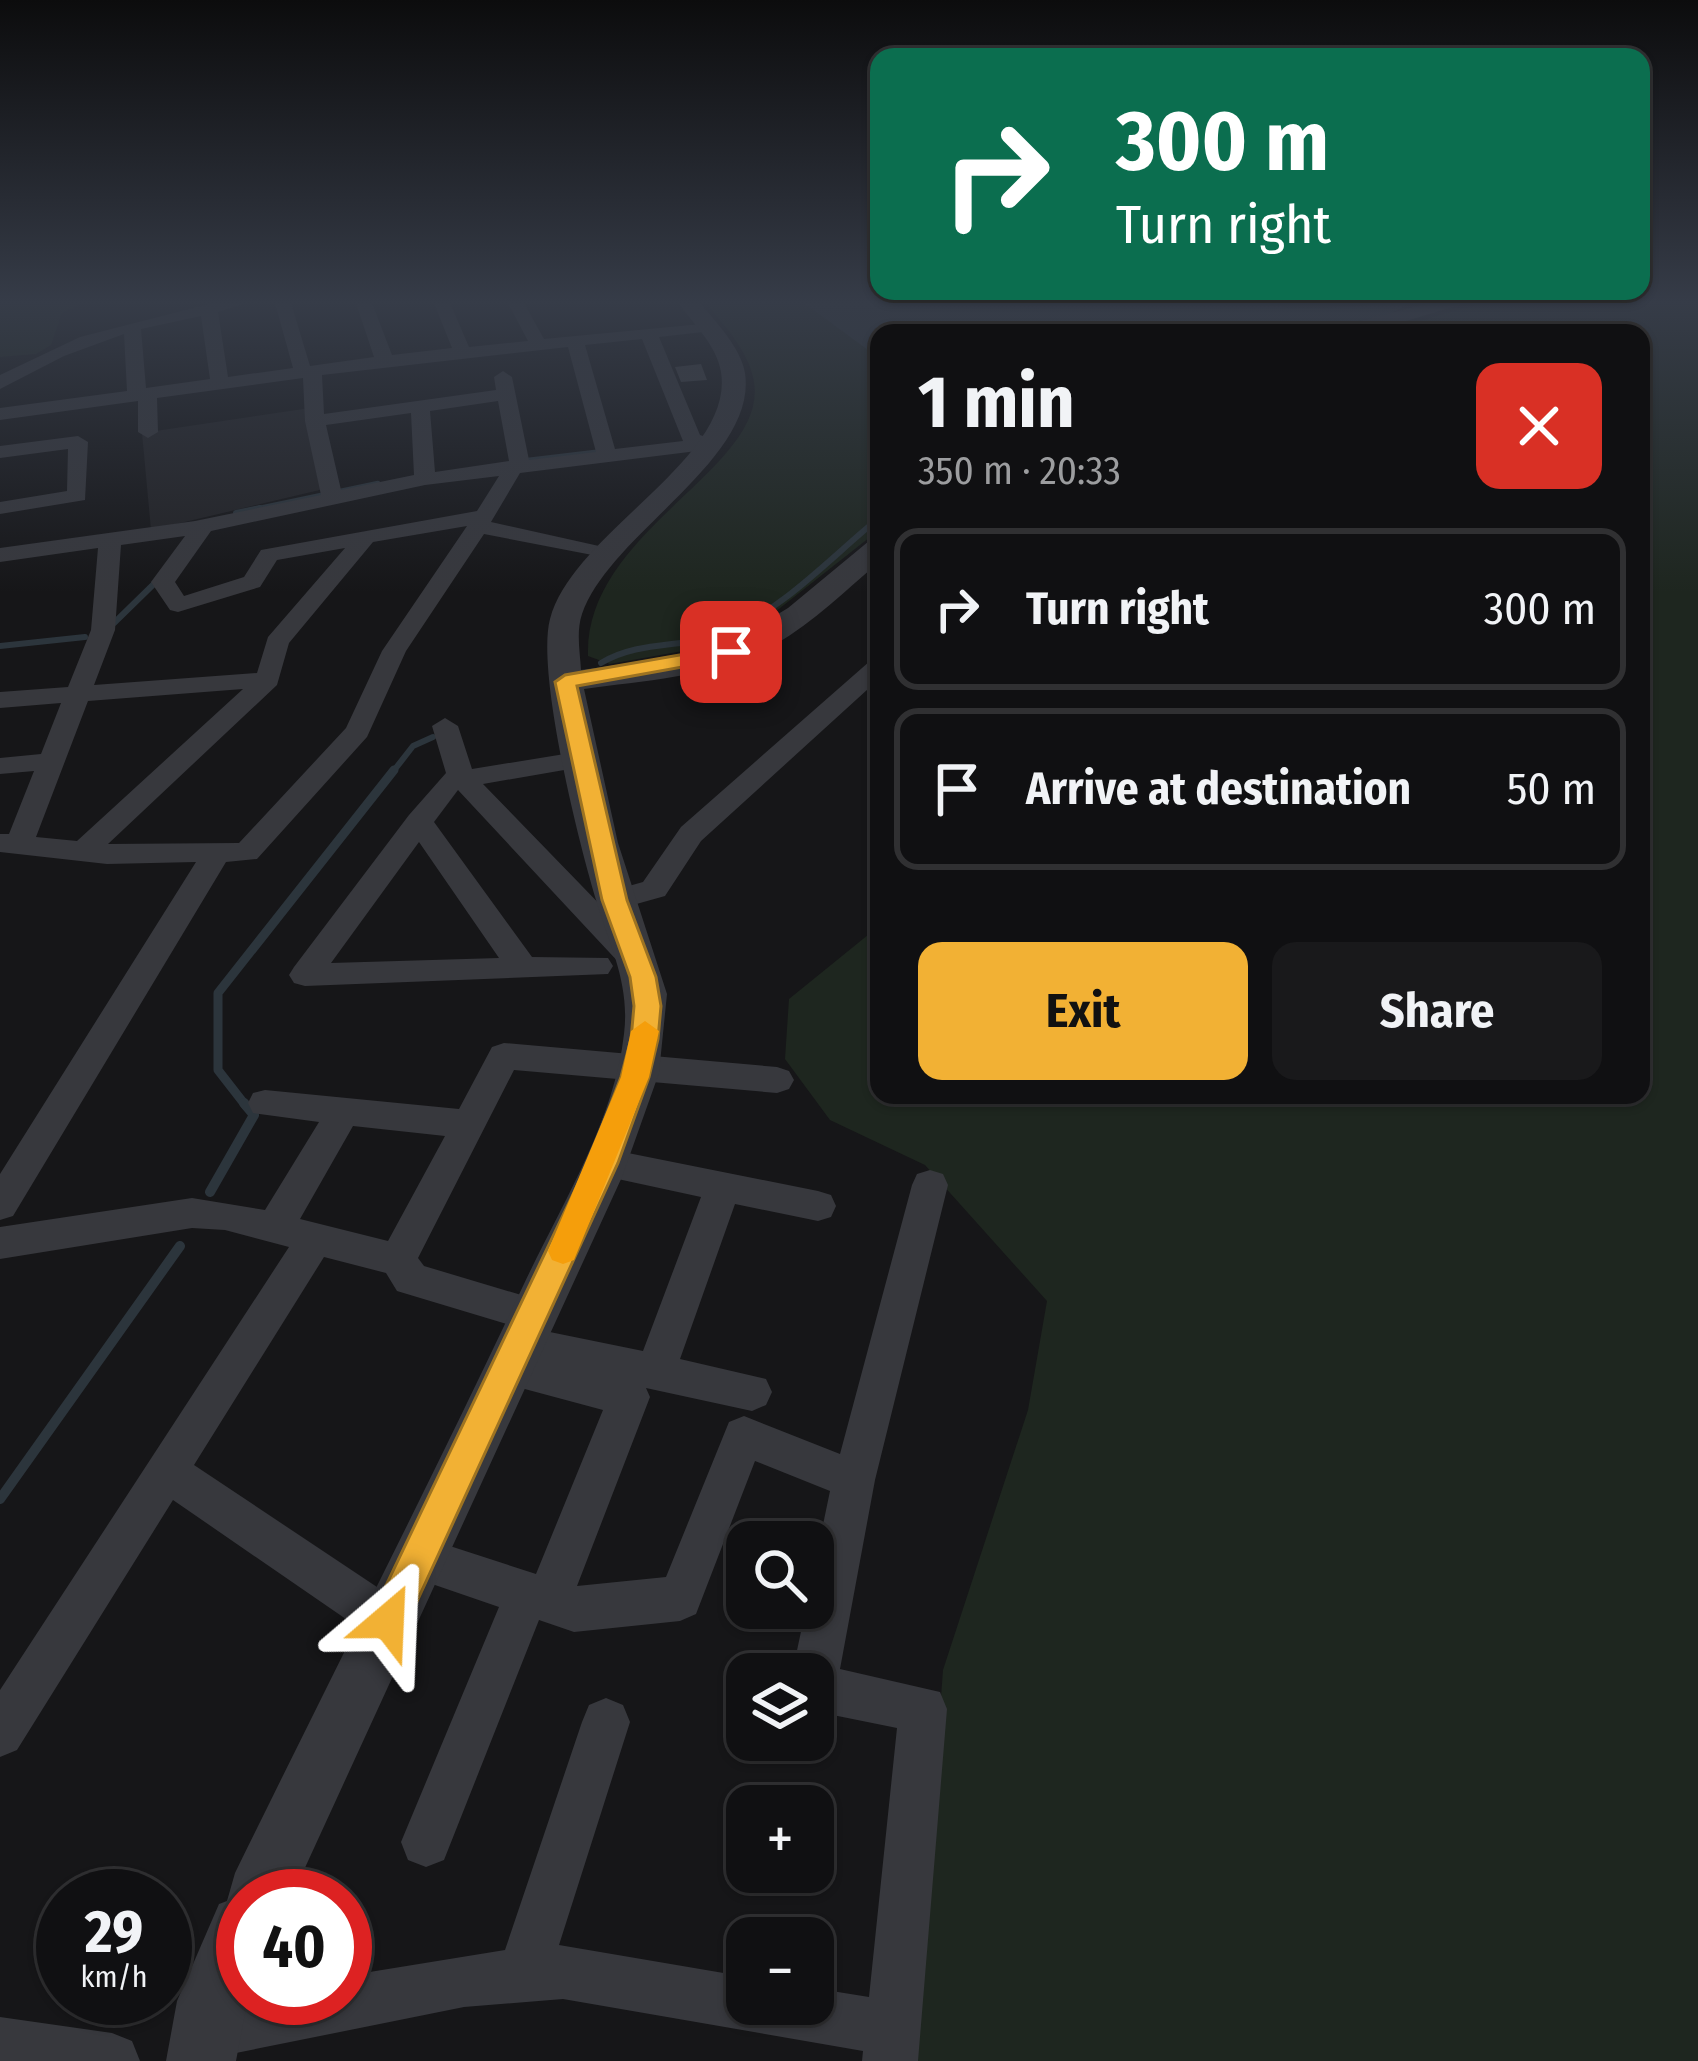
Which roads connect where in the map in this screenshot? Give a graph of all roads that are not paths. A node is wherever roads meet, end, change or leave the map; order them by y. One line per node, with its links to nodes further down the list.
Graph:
1 (48, 399): 11 (street)
2 (111, 399): 11 (street)
3 (143, 399): 14 (street)
4 (312, 399): 13 (street)
5 (466, 399): 10 (street)
6 (508, 399): 18 (street)
7 (591, 399): 17 (street)
8 (675, 399): 15 (street)
9 (732, 399): 15 (street)
10 (420, 405): 13 (street); 19 (street)
11 (47, 408): 12 (street)
12 (0, 414)
13 (315, 421): 20 (street)
14 (148, 432)
15 (712, 443): 17 (street); 26 (street)
16 (0, 452): 21 (street)
17 (606, 452): 18 (street)
18 (517, 463): 19 (street); 22 (street)
19 (425, 476): 20 (street)
20 (331, 493): 23 (street)
21 (0, 508)
22 (483, 521): 24 (street); 26 (street); 42 (street)
23 (204, 526): 24 (street); 25 (street)
24 (366, 537): 30 (street)
25 (110, 540): 28 (street); 32 (street)
26 (600, 553): 31 (street)
27 (870, 554): 31 (street)
28 (0, 555)
29 (870, 674): 43 (street)
30 (268, 680): 32 (street); 41 (street)
31 (565, 682): 35 (street)
32 (79, 693): 33 (street); 36 (street)
33 (0, 700)
34 (445, 726): 38 (street)
35 (584, 759): 38 (street); 43 (street)
36 (52, 761): 37 (street); 40 (street)
37 (0, 766)
38 (461, 777): 39 (street); 44 (street)
39 (419, 821): 45 (street); 45 (street)
40 (10, 842): 41 (street)
41 (85, 850): 42 (street)
42 (216, 854): 54 (street)
43 (615, 900): 44 (street)
44 (617, 964): 45 (street); 46 (street)
45 (523, 968)
46 (638, 1068): 47 (street); 50 (street); 51 (street)
47 (777, 1081)
48 (265, 1103): 49 (street)
49 (344, 1111): 50 (street); 56 (street)
50 (466, 1124): 59 (street)
51 (603, 1163): 53 (street); 60 (street)
52 (930, 1185): 64 (street)
53 (723, 1186): 55 (street); 61 (street)
54 (0, 1205)
55 (818, 1206)
56 (275, 1227): 57 (street); 58 (street)
57 (317, 1236): 59 (street); 63 (street)
58 (0, 1243)
59 (398, 1260): 60 (street)
60 (521, 1343): 61 (street); 65 (street); 66 (street)
61 (655, 1372): 62 (street)
62 (752, 1392)
63 (166, 1471): 67 (street); 69 (street)
64 (854, 1480): 66 (street); 77 (street)
65 (419, 1558): 66 (street); 67 (street)
66 (538, 1597): 70 (street)
67 (388, 1621): 71 (street)
68 (606, 1722): 72 (street)
69 (0, 1733)
70 (426, 1842)
71 (271, 1869)
72 (524, 1975): 74 (street); 78 (street)
73 (216, 1991): 78 (street)
74 (726, 2000)
75 (821, 2025): 77 (street)
76 (0, 2044): 79 (street)
77 (891, 2045)
78 (203, 2046)
79 (112, 2061)

